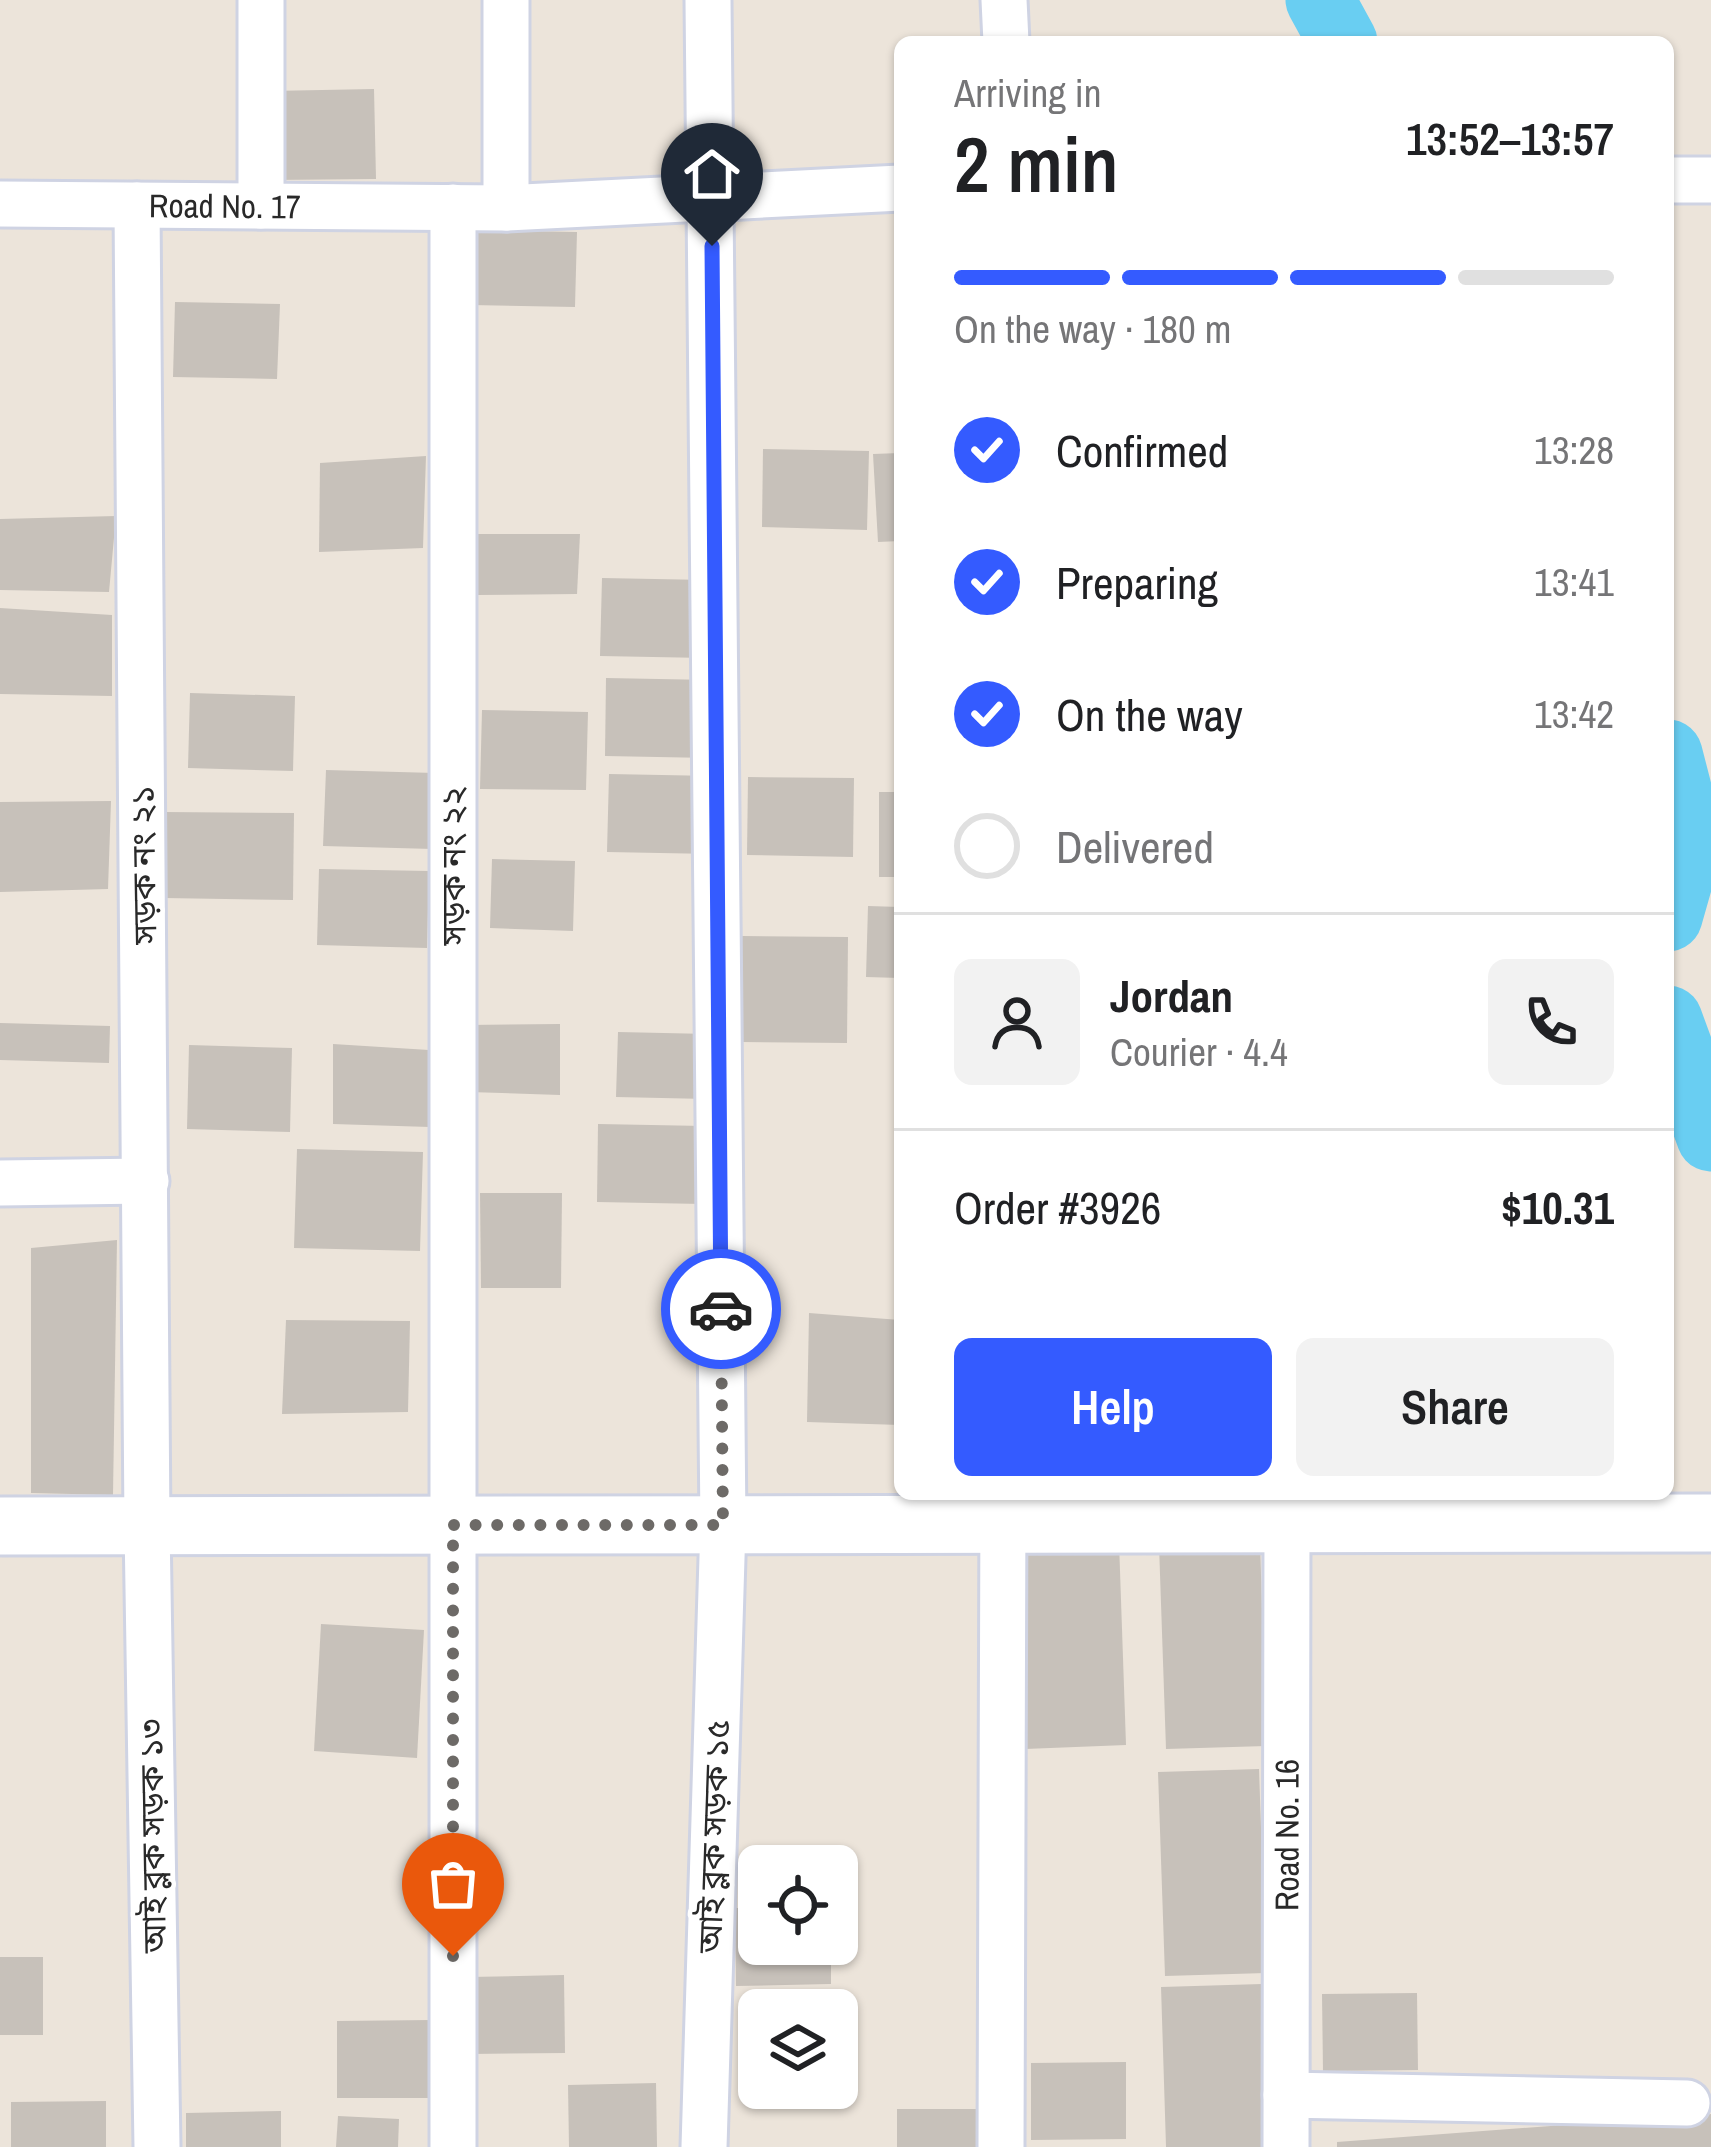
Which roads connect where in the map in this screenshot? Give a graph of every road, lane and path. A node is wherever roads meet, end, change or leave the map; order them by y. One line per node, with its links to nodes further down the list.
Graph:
1 (262, 0): 12 (street)
2 (506, 0): 14 (street)
3 (707, 0): 9 (street, আই ব্লক সড়ক ১৫)
4 (1004, 0): 5 (street)
5 (1006, 36)
6 (1711, 180): 7 (street)
7 (1674, 181)
8 (894, 188): 9 (street, Road No. 17)
9 (711, 199): 14 (street, Road No. 17); 21 (street, আই ব্লক সড়ক ১৫)
10 (0, 204): 11 (street, Road No. 17)
11 (137, 205): 12 (street, Road No. 17); 15 (street, সড়ক নং ২১)
12 (261, 206): 13 (street, Road No. 17)
13 (453, 207): 14 (street, Road No. 17); 20 (street, সড়ক নং ২২)
14 (506, 208)
15 (146, 1181): 16 (street); 23 (street, সড়ক নং ২১)
16 (0, 1183)
17 (1003, 1509): 19 (street); 21 (street); 29 (street)
18 (1711, 1523): 19 (street)
19 (1287, 1524): 24 (street, Road No. 16)
20 (453, 1525): 21 (street); 23 (street); 27 (street, সড়ক নং ২২)
21 (723, 1525): 28 (street, আই ব্লক সড়ক ১৫)
22 (0, 1526): 23 (street)
23 (147, 1526): 26 (street, আই ব্লক সড়ক ১৩)
24 (1286, 2095): 25 (street); 30 (street, Road No. 16)
25 (1687, 2103)
26 (157, 2147)
27 (453, 2147)
28 (704, 2147)
29 (1001, 2147)
30 (1286, 2147)

